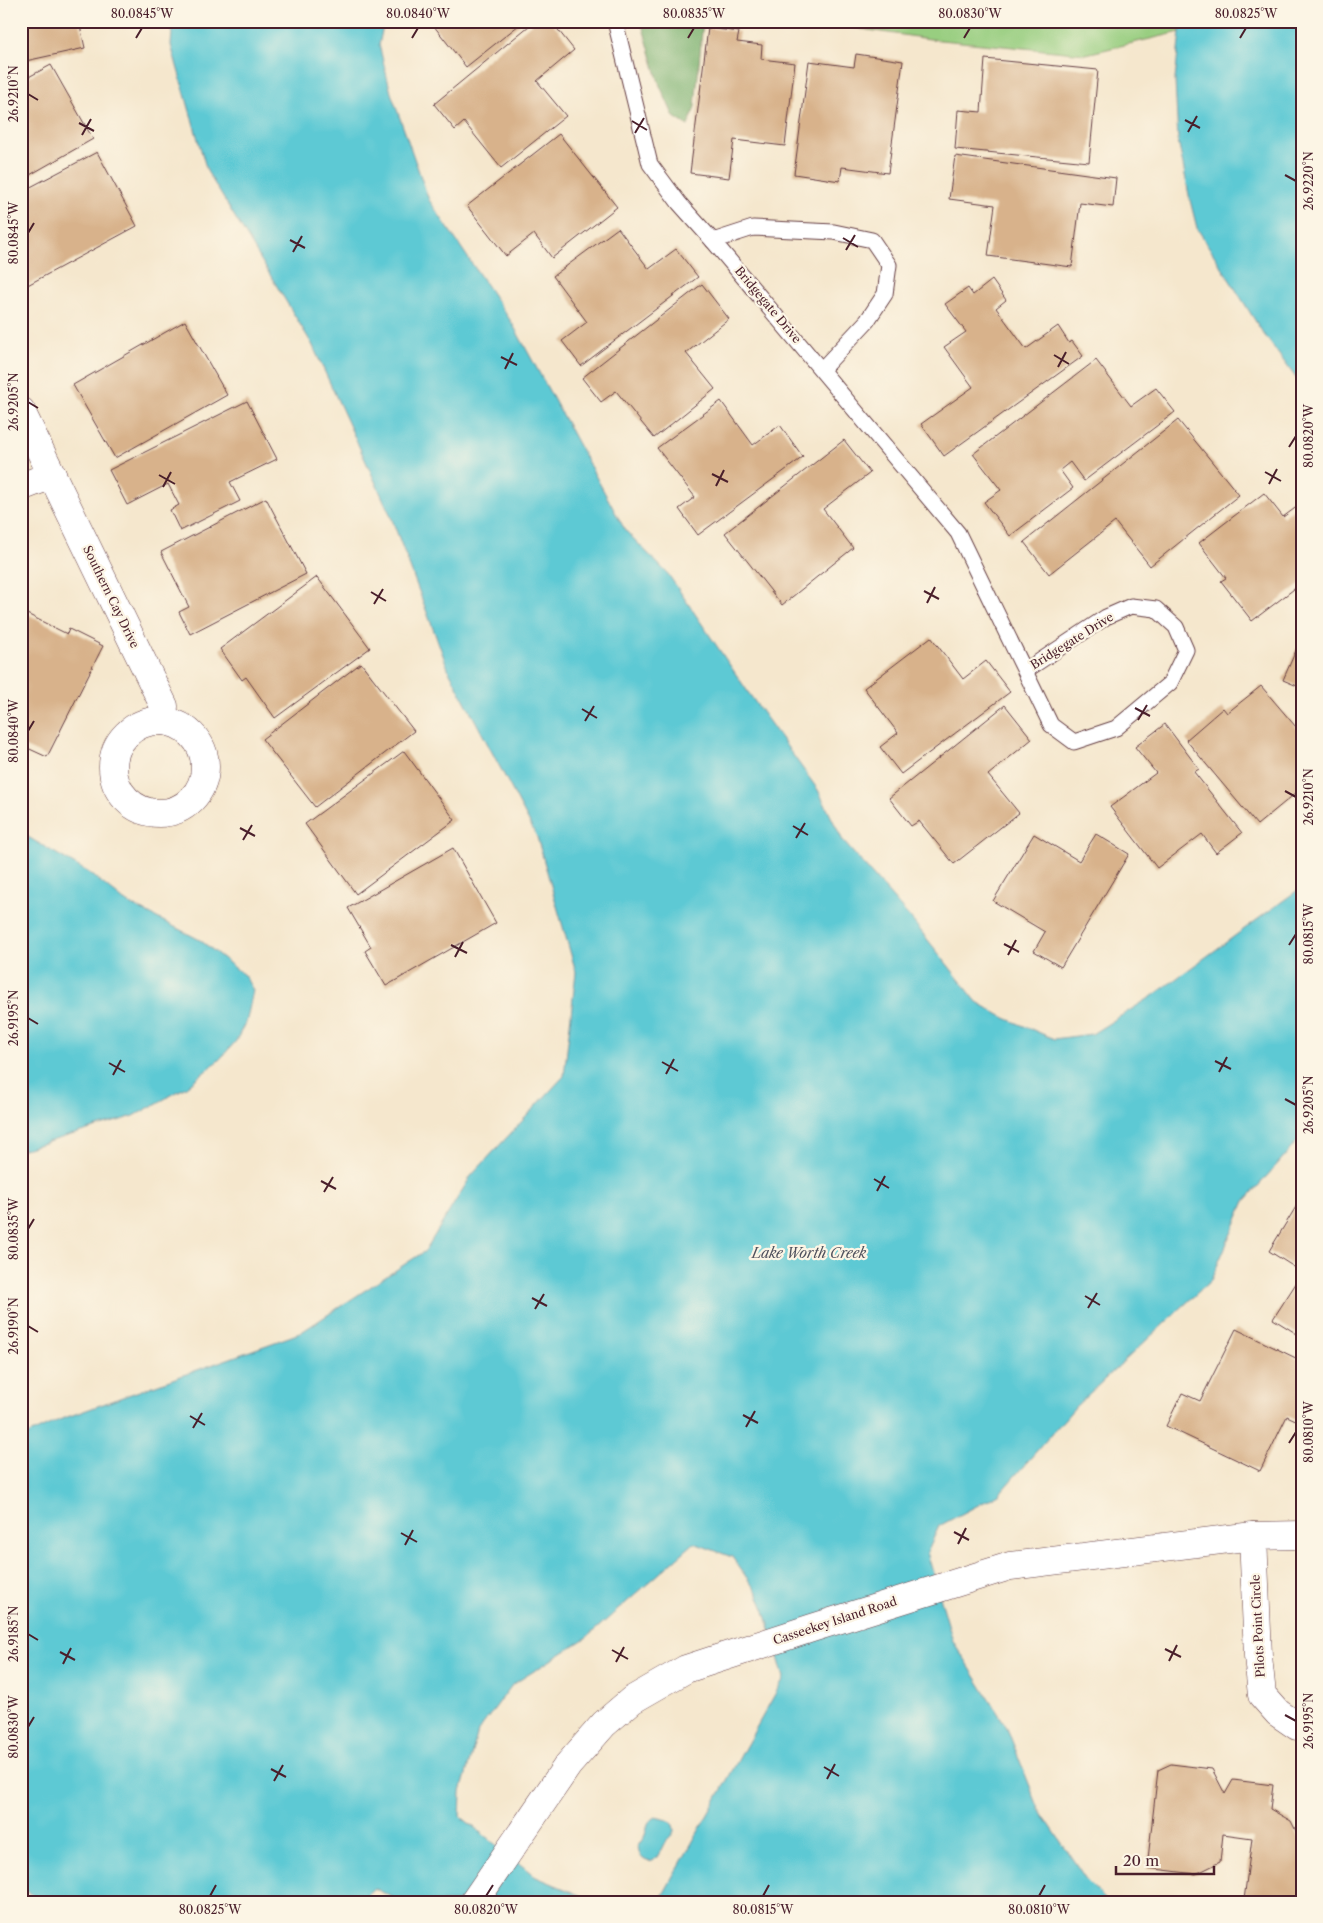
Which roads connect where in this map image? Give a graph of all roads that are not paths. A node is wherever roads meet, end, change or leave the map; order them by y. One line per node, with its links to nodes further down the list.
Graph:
1 (615, 21): 2 (lane, Bridgegate Drive)
2 (714, 241): 3 (lane, Bridgegate Drive); 3 (lane)
3 (822, 369): 7 (lane, Bridgegate Drive)
4 (21, 411): 5 (street, Southern Cay Drive)
5 (52, 475): 6 (street); 8 (street, Southern Cay Drive)
6 (21, 487)
7 (1025, 671): 7 (lane, Bridgegate Drive)
8 (163, 721)
9 (1302, 1535): 10 (street, Casseekey Island Road)
10 (1254, 1536): 11 (street, Pilots Point Circle); 12 (street, Casseekey Island Road)
11 (1302, 1727)
12 (474, 1902)

